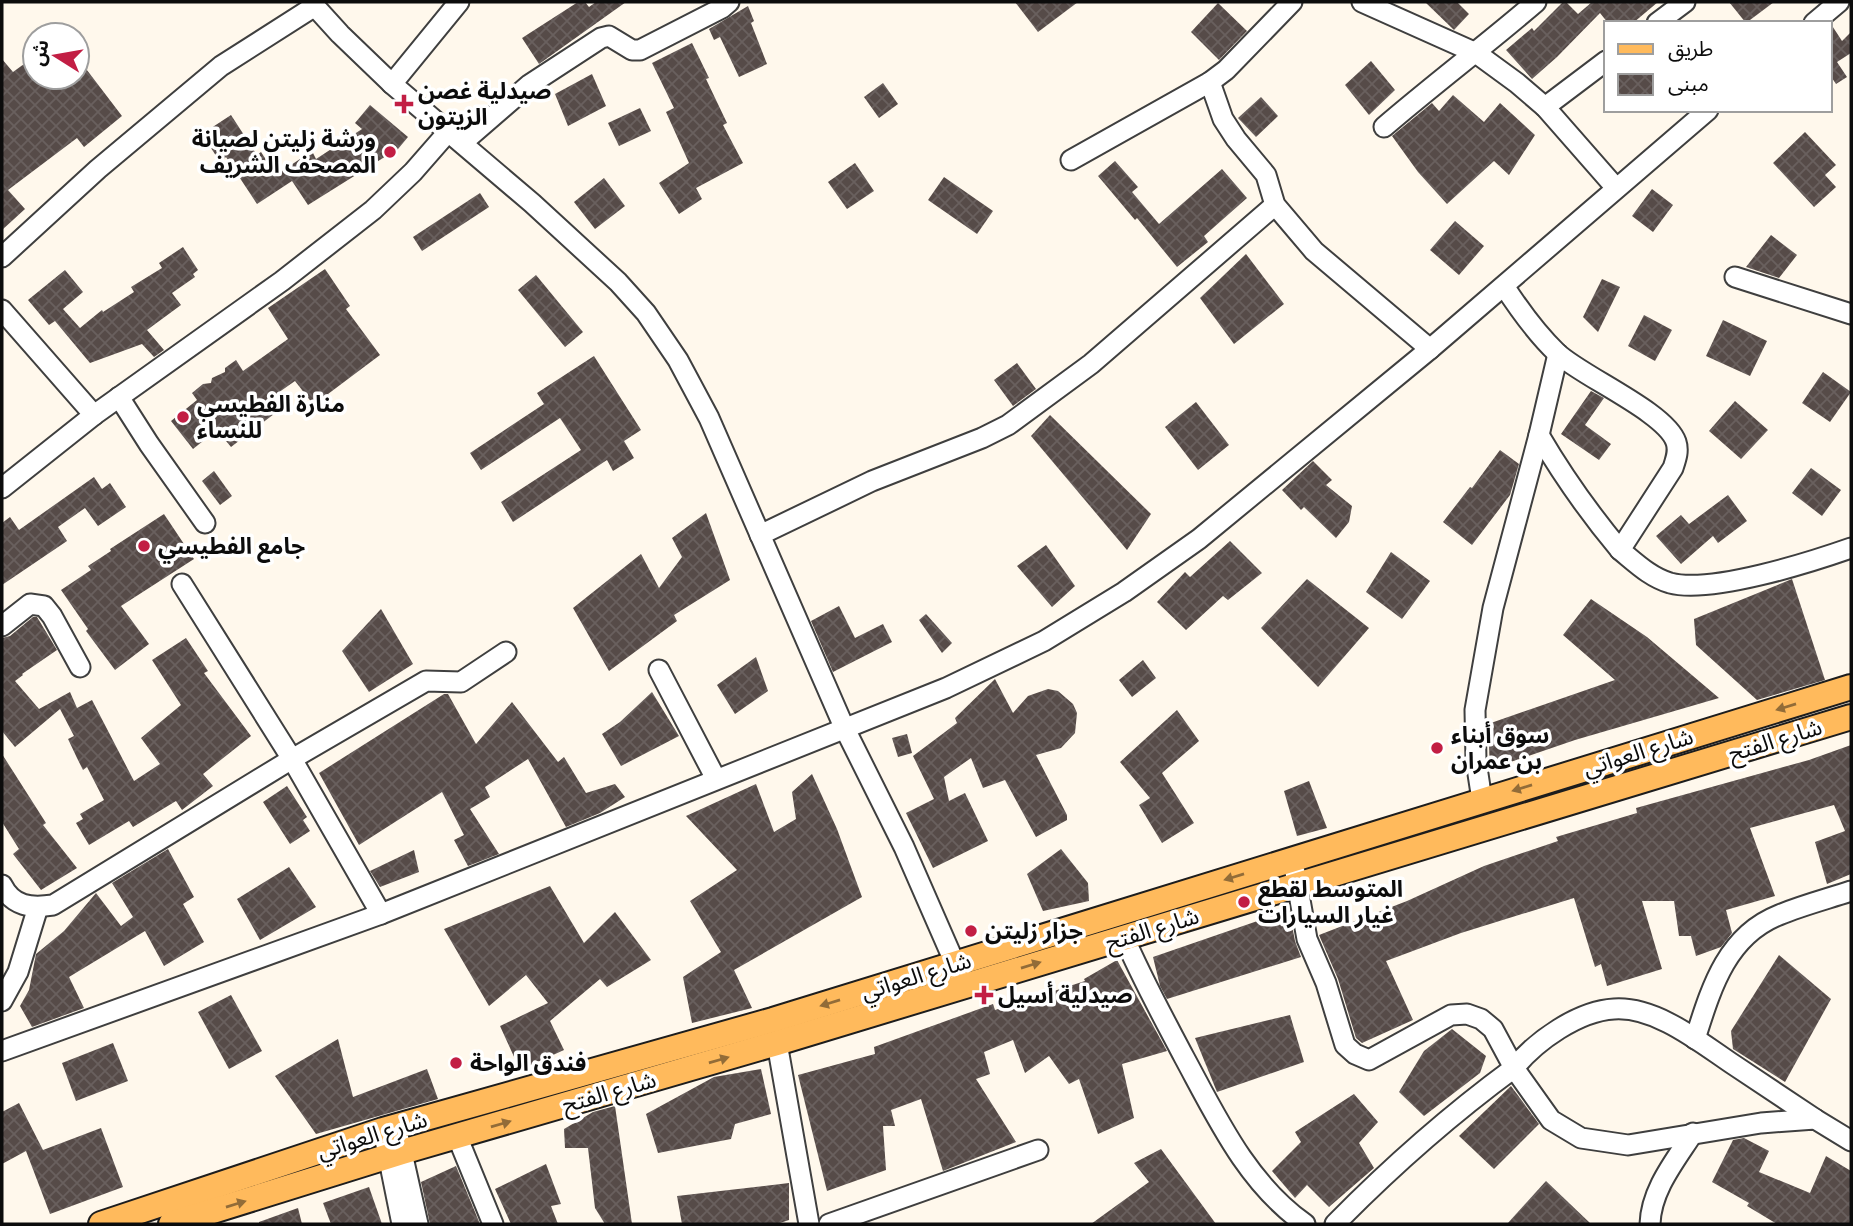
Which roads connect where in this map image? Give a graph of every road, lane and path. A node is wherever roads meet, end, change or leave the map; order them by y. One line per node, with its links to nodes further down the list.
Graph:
1 (459, 2): 14 (street)
2 (729, 2): 18 (street)
3 (1292, 2): 13 (street)
4 (1362, 2): 11 (street)
5 (1536, 2): 11 (street)
6 (1685, 2): 9 (street)
7 (1839, 2): 10 (street)
8 (313, 4): 14 (street); 22 (street)
9 (1660, 21)
10 (1816, 21)
11 (1476, 53): 15 (street); 17 (street)
12 (1604, 63): 15 (street)
13 (1210, 82): 19 (street); 21 (street)
14 (392, 84): 18 (street)
15 (1545, 107): 20 (street)
16 (1706, 112): 20 (street)
17 (1384, 127)
18 (455, 138): 29 (street); 34 (street)
19 (1071, 160)
20 (1616, 188): 24 (street)
21 (1275, 205): 27 (street); 34 (street)
22 (2, 257)
23 (1735, 277): 26 (street)
24 (1504, 286): 27 (street); 28 (street)
25 (2, 310): 30 (street)
26 (1851, 314)
27 (1430, 349): 44 (street)
28 (1558, 354): 31 (street); 36 (street)
29 (119, 397): 30 (street); 33 (street)
30 (94, 415): 32 (street)
31 (1539, 435): 36 (street); 47 (street)
32 (2, 488)
33 (205, 523)
34 (760, 536): 44 (street)
35 (1851, 548): 36 (street)
36 (1620, 550)
37 (182, 584): 45 (street)
38 (2, 626): 40 (street)
39 (506, 652): 45 (street)
40 (80, 667)
41 (659, 670): 46 (street)
42 (1851, 687): 47 (main road, شارع العواتي, one-way to 47)
43 (1851, 717): 49 (main road, شارع الفتح)
44 (844, 727): 46 (street); 55 (street)
45 (292, 759): 52 (street); 53 (street)
46 (716, 779): 53 (street)
47 (1482, 800): 48 (main road, شارع العواتي)
48 (1291, 860): 49 (street); 55 (main road, شارع العواتي, one-way to 55)
49 (1299, 884): 54 (main road, شارع الفتح); 60 (street)
50 (2, 885): 52 (street)
51 (1851, 891): 57 (street)
52 (38, 907): 56 (street)
53 (381, 914): 59 (street)
54 (1124, 937): 55 (main road, شارع الفتح, one-way to 54); 75 (street)
55 (960, 974): 58 (main road, شارع الفتح); 62 (main road, شارع العواتي, one-way to 62)
56 (2, 1001)
57 (1695, 1039): 60 (street); 61 (street)
58 (777, 1043): 64 (main road, شارع الفتح, one-way to 58); 73 (street)
59 (2, 1051)
60 (1514, 1068): 63 (street); 76 (street)
61 (1815, 1119): 63 (street); 65 (street)
62 (390, 1128): 67 (street); 68 (main road, شارع العواتي)
63 (1693, 1133): 77 (street)
64 (457, 1136): 67 (main road, شارع الفتح); 72 (street)
65 (1851, 1141)
66 (1038, 1150): 74 (street)
67 (395, 1154): 69 (main road, شارع الفتح, one-way to 67); 70 (street); 71 (street)
68 (101, 1224)
69 (171, 1224)
70 (402, 1224)
71 (418, 1224)
72 (493, 1224)
73 (809, 1224)
74 (829, 1224)
75 (1305, 1224)
76 (1335, 1224)
77 (1650, 1224)

